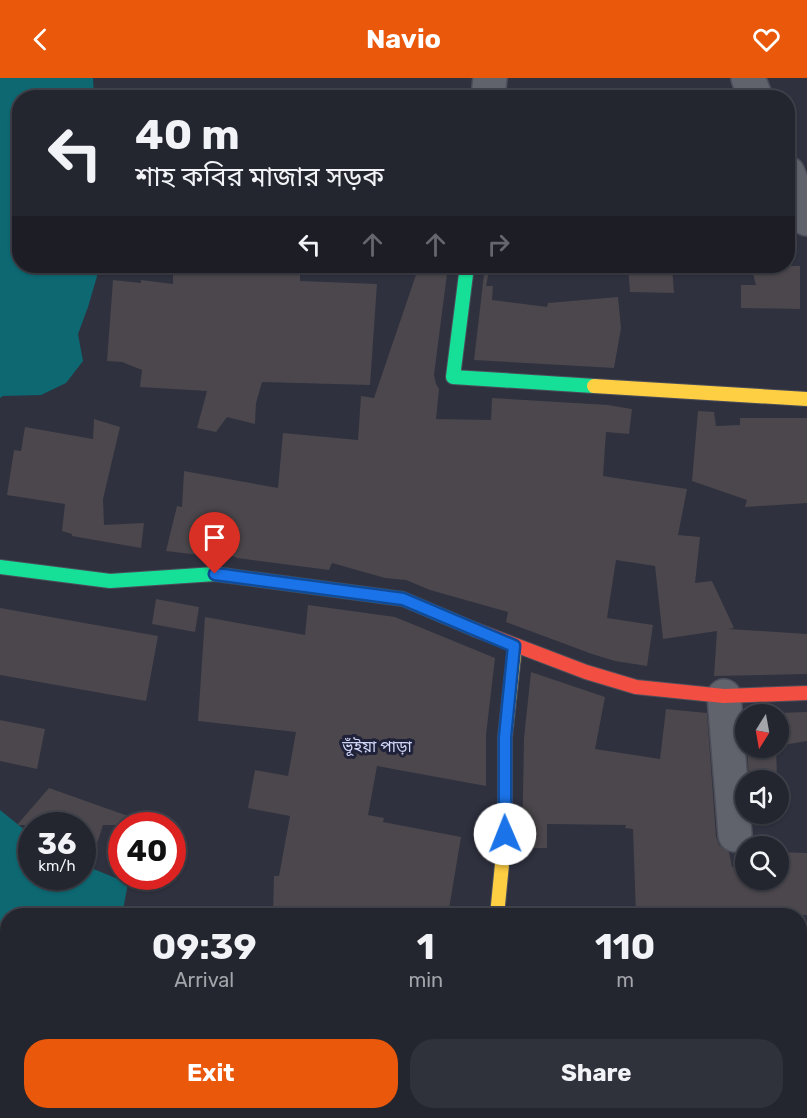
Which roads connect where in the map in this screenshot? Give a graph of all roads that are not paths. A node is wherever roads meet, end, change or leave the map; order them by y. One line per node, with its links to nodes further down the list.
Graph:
1 (795, 190): 2 (street)
2 (807, 219)
3 (466, 273): 4 (street)
4 (807, 399)
5 (0, 567): 6 (street)
6 (514, 646): 8 (street); 10 (street)
7 (807, 693): 8 (street)
8 (724, 696): 9 (street)
9 (735, 835)
10 (498, 908)

